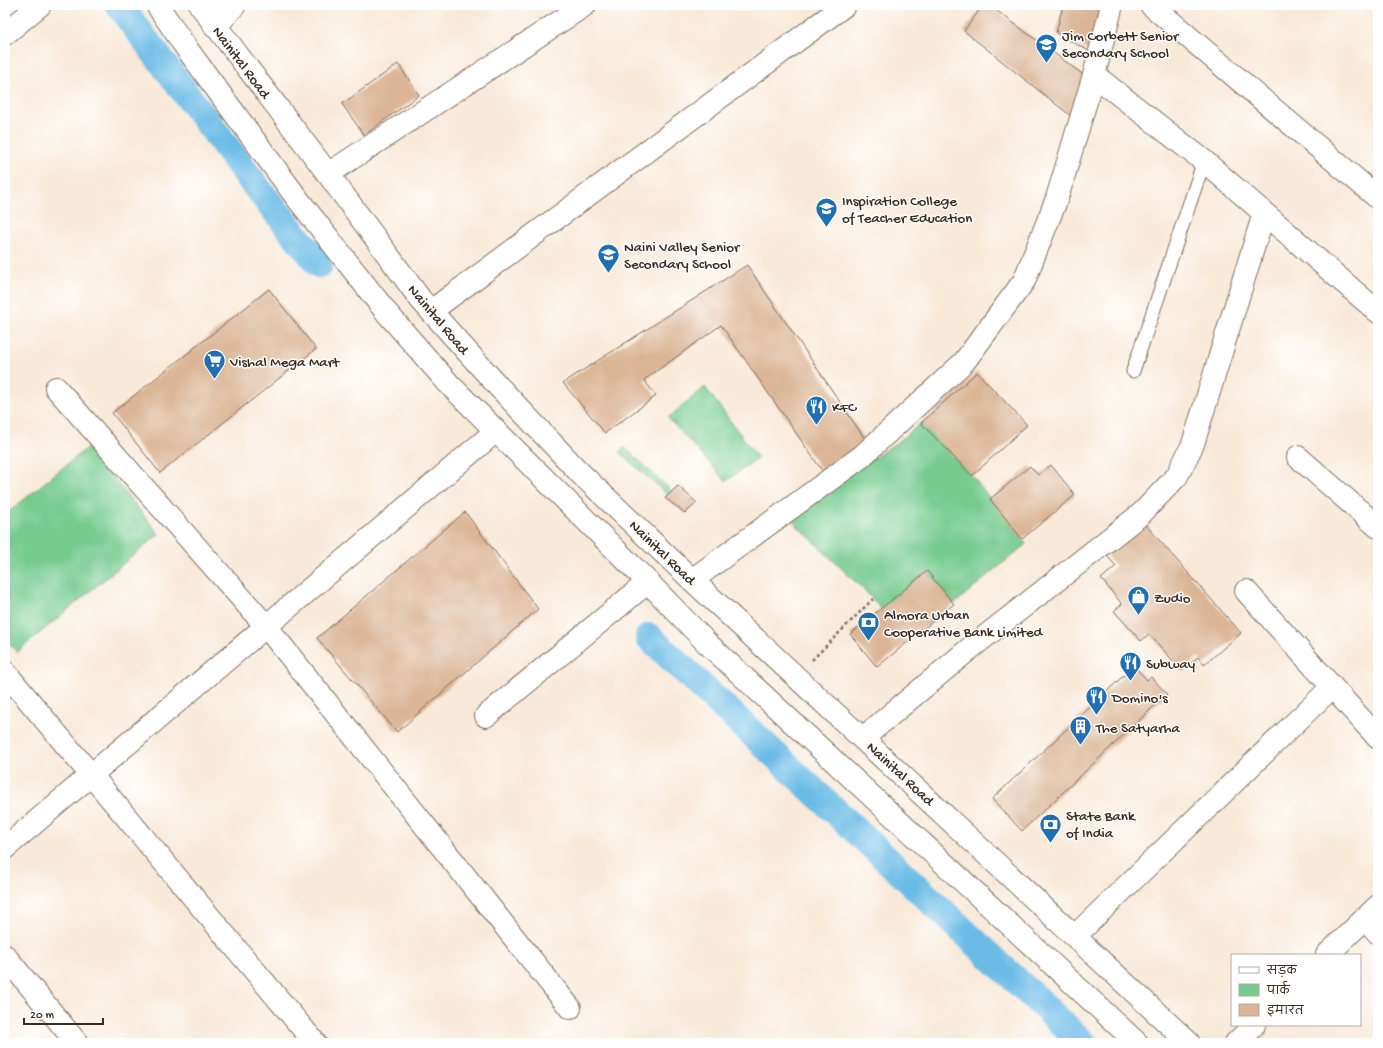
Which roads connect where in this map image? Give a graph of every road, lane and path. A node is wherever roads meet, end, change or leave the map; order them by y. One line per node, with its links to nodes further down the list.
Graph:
1 (40, 5): 10 (main road)
2 (157, 5): 20 (main road)
3 (200, 5): 9 (main road, Nainital Road)
4 (235, 5): 9 (main road)
5 (585, 5): 13 (main road)
6 (845, 5): 16 (main road)
7 (1112, 5): 11 (main road)
8 (1151, 5): 14 (main road)
9 (215, 26): 13 (main road, Nainital Road)
10 (5, 34)
11 (1094, 75): 12 (main road); 26 (main road)
12 (1204, 161): 15 (main road); 18 (lane)
13 (328, 174): 16 (main road, Nainital Road)
14 (1378, 198)
15 (1264, 213): 17 (main road); 36 (main road)
16 (431, 311): 23 (main road, Nainital Road)
17 (1378, 312)
18 (1133, 370)
19 (56, 388): 31 (main road)
20 (496, 431): 24 (main road); 31 (main road)
21 (1298, 457): 22 (main road)
22 (1378, 526)
23 (641, 531): 24 (main road); 25 (main road, Nainital Road)
24 (619, 553): 27 (main road)
25 (672, 560): 26 (main road, Nainital Road); 27 (main road)
26 (692, 580): 30 (main road); 33 (main road, Nainital Road)
27 (648, 582): 30 (main road); 35 (main road)
28 (1246, 591): 34 (main road)
29 (873, 599): 33 (path)
30 (668, 603): 48 (main road)
31 (266, 626): 38 (main road); 44 (main road)
32 (5, 672): 38 (main road)
33 (796, 676): 36 (main road, Nainital Road)
34 (1332, 686): 37 (main road); 41 (main road)
35 (486, 716)
36 (863, 738): 41 (main road, Nainital Road)
37 (1378, 738)
38 (92, 774): 39 (main road); 47 (main road)
39 (5, 848)
40 (1374, 919): 42 (main road)
41 (1075, 936): 49 (main road, Nainital Road)
42 (1328, 954)
43 (5, 956): 46 (main road)
44 (570, 1008)
45 (1253, 1026): 50 (main road)
46 (77, 1043)
47 (315, 1043)
48 (1137, 1043)
49 (1189, 1043)
50 (1236, 1043)

